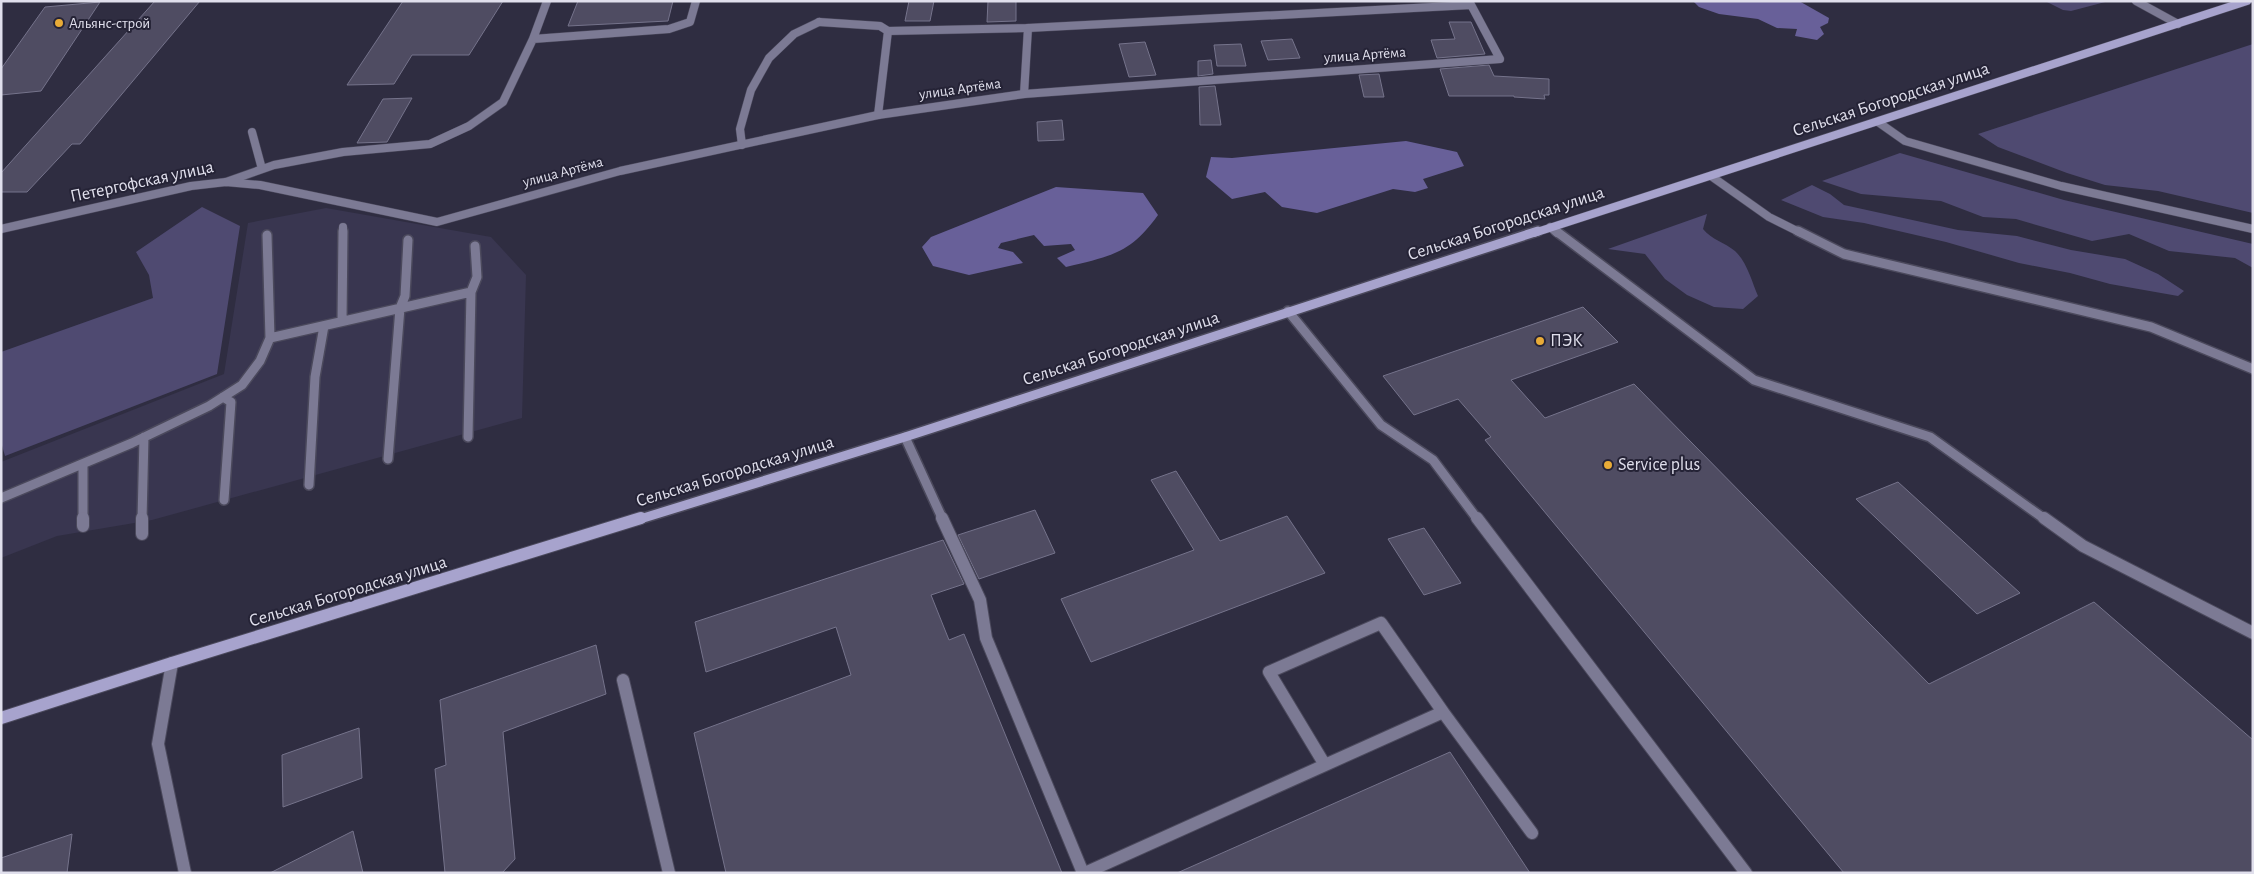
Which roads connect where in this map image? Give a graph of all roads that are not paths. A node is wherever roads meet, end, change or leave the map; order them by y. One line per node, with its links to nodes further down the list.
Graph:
1 (547, 1): 9 (street)
2 (696, 1): 9 (street)
3 (2136, 1): 6 (street)
4 (2247, 1): 6 (main road, Сельская Богородская улица)
5 (1470, 3): 7 (street); 10 (street, улица Артёма)
6 (2178, 24): 12 (main road, Сельская Богородская улица)
7 (1028, 28): 8 (street); 10 (street)
8 (888, 31): 11 (street); 14 (street)
9 (533, 39): 15 (street)
10 (1024, 94): 11 (street, улица Артёма)
11 (878, 116): 14 (street, улица Артёма)
12 (1878, 122): 16 (main road, Сельская Богородская улица); 22 (street)
13 (252, 132): 15 (street)
14 (742, 145): 18 (street, улица Артёма)
15 (262, 170): 17 (street)
16 (1711, 176): 20 (main road, Сельская Богородская улица); 32 (street)
17 (226, 182): 18 (street, Петергофская улица); 21 (street, Петергофская улица)
18 (437, 222)
19 (343, 227): 29 (street)
20 (1550, 227): 28 (main road, Сельская Богородская улица); 44 (street)
21 (1, 229)
22 (2253, 229)
23 (267, 235): 31 (street)
24 (408, 240): 27 (street)
25 (475, 246): 26 (street)
26 (470, 292): 27 (street); 35 (street)
27 (400, 308): 29 (street); 37 (street)
28 (1288, 311): 36 (main road, Сельская Богородская улица); 54 (street)
29 (342, 322): 30 (street)
30 (324, 326): 31 (street); 39 (street)
31 (270, 338): 33 (street)
32 (2253, 369)
33 (222, 397): 34 (street); 41 (street)
34 (144, 437): 38 (street); 43 (street)
35 (468, 437)
36 (905, 437): 45 (main road, Сельская Богородская улица); 53 (street)
37 (388, 459)
38 (83, 465): 40 (street); 42 (street)
39 (309, 485)
40 (1, 498)
41 (224, 500)
42 (83, 526)
43 (142, 534)
44 (2253, 633)
45 (172, 663): 48 (main road, Сельская Богородская улица); 51 (street)
46 (624, 680): 52 (street)
47 (1443, 712): 49 (street); 49 (street); 50 (street)
48 (1, 718)
49 (1326, 766): 53 (street)
50 (1532, 833)
51 (185, 873)
52 (668, 873)
53 (1084, 873)
54 (1746, 873)

